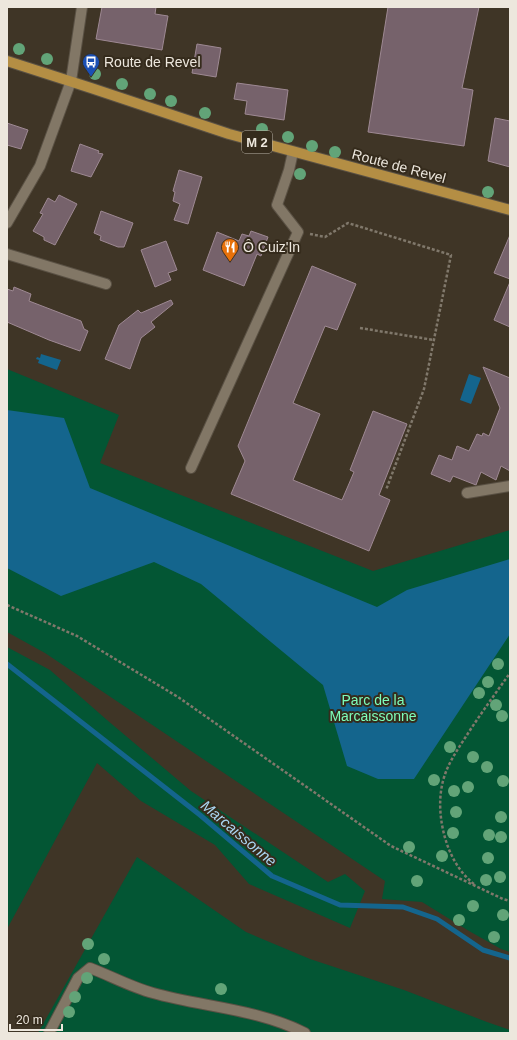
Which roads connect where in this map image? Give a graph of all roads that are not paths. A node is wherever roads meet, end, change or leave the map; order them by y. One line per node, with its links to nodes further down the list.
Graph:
1 (82, 7): 3 (street)
2 (7, 62): 3 (main road, Route de Revel / M 2)
3 (71, 81): 4 (main road, Route de Revel / M 2); 6 (street)
4 (293, 152): 5 (main road, Route de Revel / M 2); 9 (street)
5 (510, 210)
6 (7, 223)
7 (7, 254): 8 (street)
8 (106, 284)
9 (191, 468)
10 (510, 486): 11 (street)
11 (467, 493)
12 (49, 1033): 13 (street)
13 (305, 1033)

